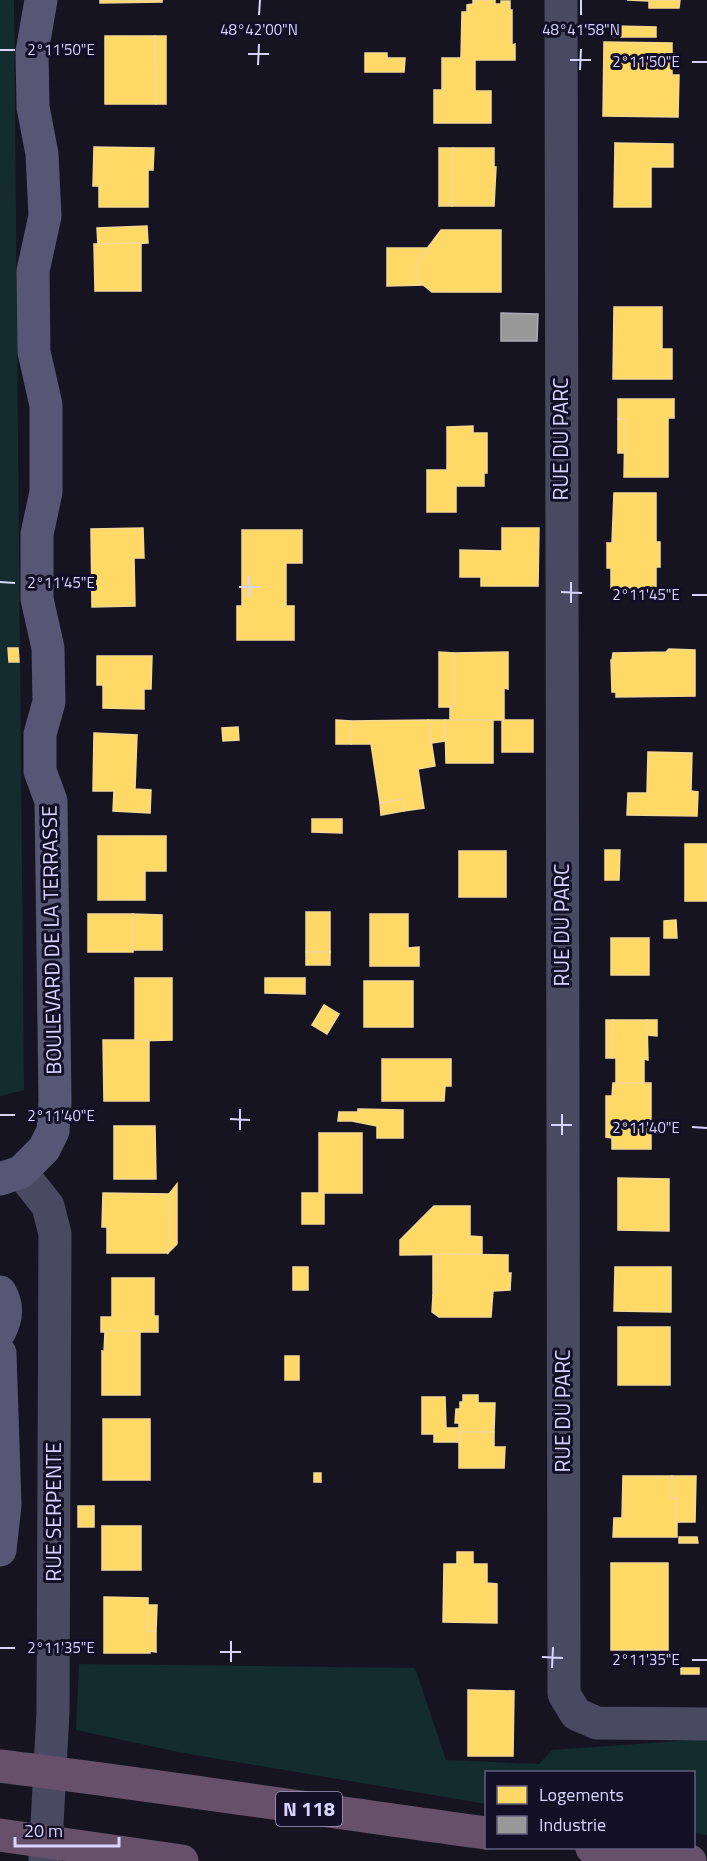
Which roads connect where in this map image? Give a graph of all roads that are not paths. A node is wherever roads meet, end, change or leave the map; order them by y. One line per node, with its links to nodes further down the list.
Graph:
1 (41, 0): 3 (street, BOULEVARD DE LA TERRASSE)
2 (561, 0): 8 (street, RUE DU PARC)
3 (11, 1176): 13 (street, RUE SERPENTE)
4 (0, 1292): 5 (street)
5 (0, 1331)
6 (0, 1353): 7 (street)
7 (0, 1550)
8 (707, 1724)
9 (0, 1766): 10 (highway, N 118)
10 (485, 1833)
11 (0, 1836): 14 (highway)
12 (599, 1849): 15 (highway)
13 (45, 1861)
14 (182, 1861)
15 (690, 1861)

